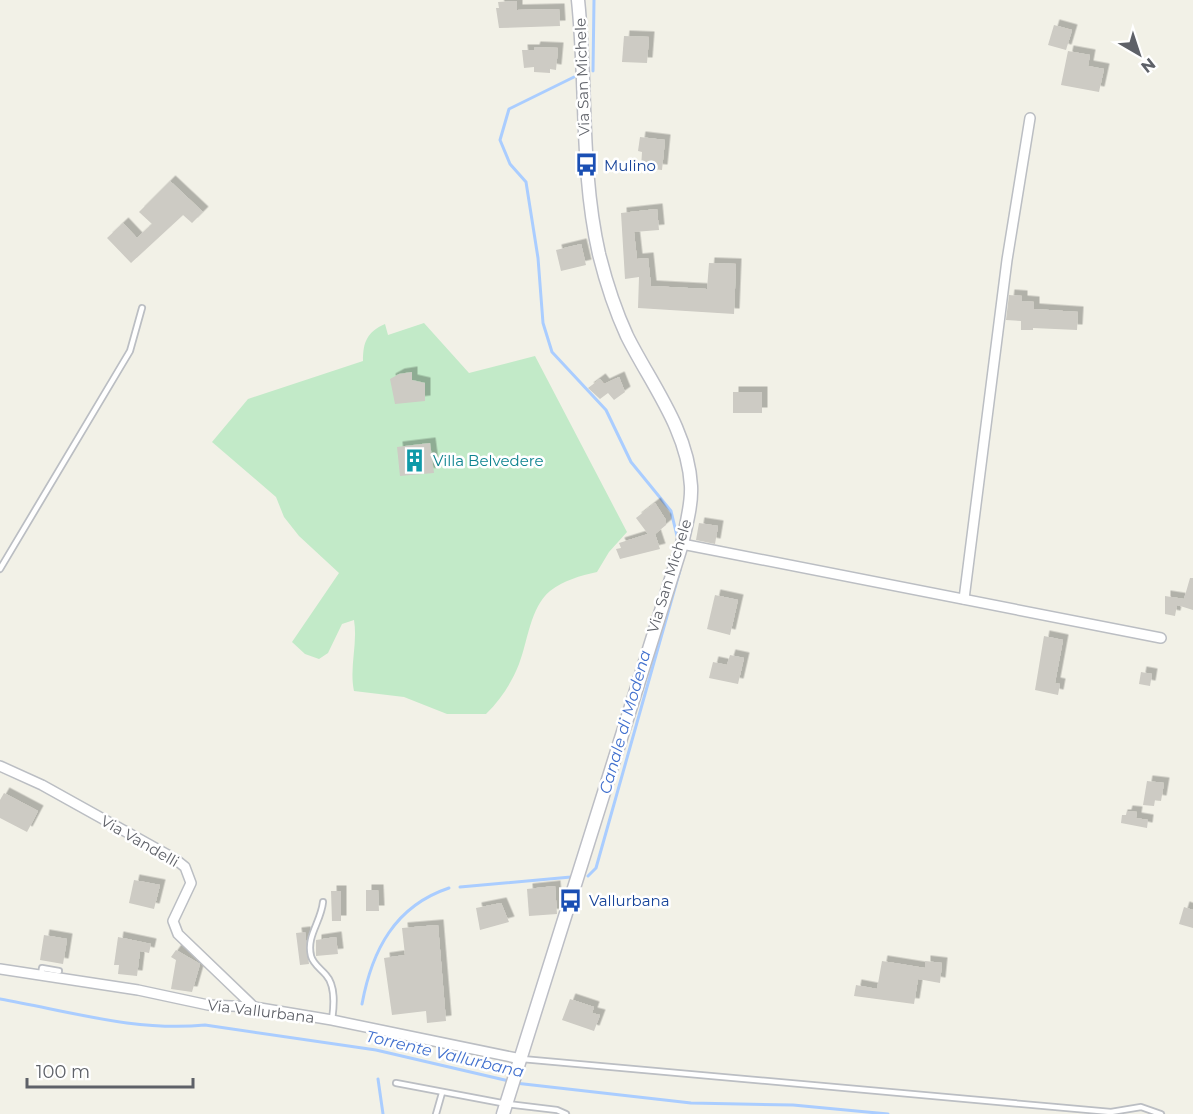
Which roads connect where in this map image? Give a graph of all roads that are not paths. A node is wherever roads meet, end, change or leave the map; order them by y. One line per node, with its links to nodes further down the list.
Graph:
1 (578, 0): 4 (main road, Via San Michele)
2 (1030, 118): 6 (street)
3 (142, 308): 5 (lane)
4 (682, 544): 6 (street); 15 (main road, Via San Michele)
5 (0, 569)
6 (964, 599): 7 (street)
7 (1161, 638)
8 (0, 766): 13 (street, Via Vandelli)
9 (323, 902): 14 (lane)
10 (0, 969): 12 (street, Via Vallurbana)
11 (58, 971): 12 (lane)
12 (41, 975): 13 (street, Via Vallurbana)
13 (254, 1007): 14 (street, Via Vallurbana)
14 (332, 1020): 15 (street, Via Vallurbana)
15 (519, 1064): 18 (main road, Via San Michele); 21 (lane)
16 (396, 1083): 17 (lane)
17 (442, 1093): 18 (lane); 19 (lane)
18 (507, 1104): 20 (lane)
19 (436, 1114)
20 (566, 1114)
21 (1161, 1114)

